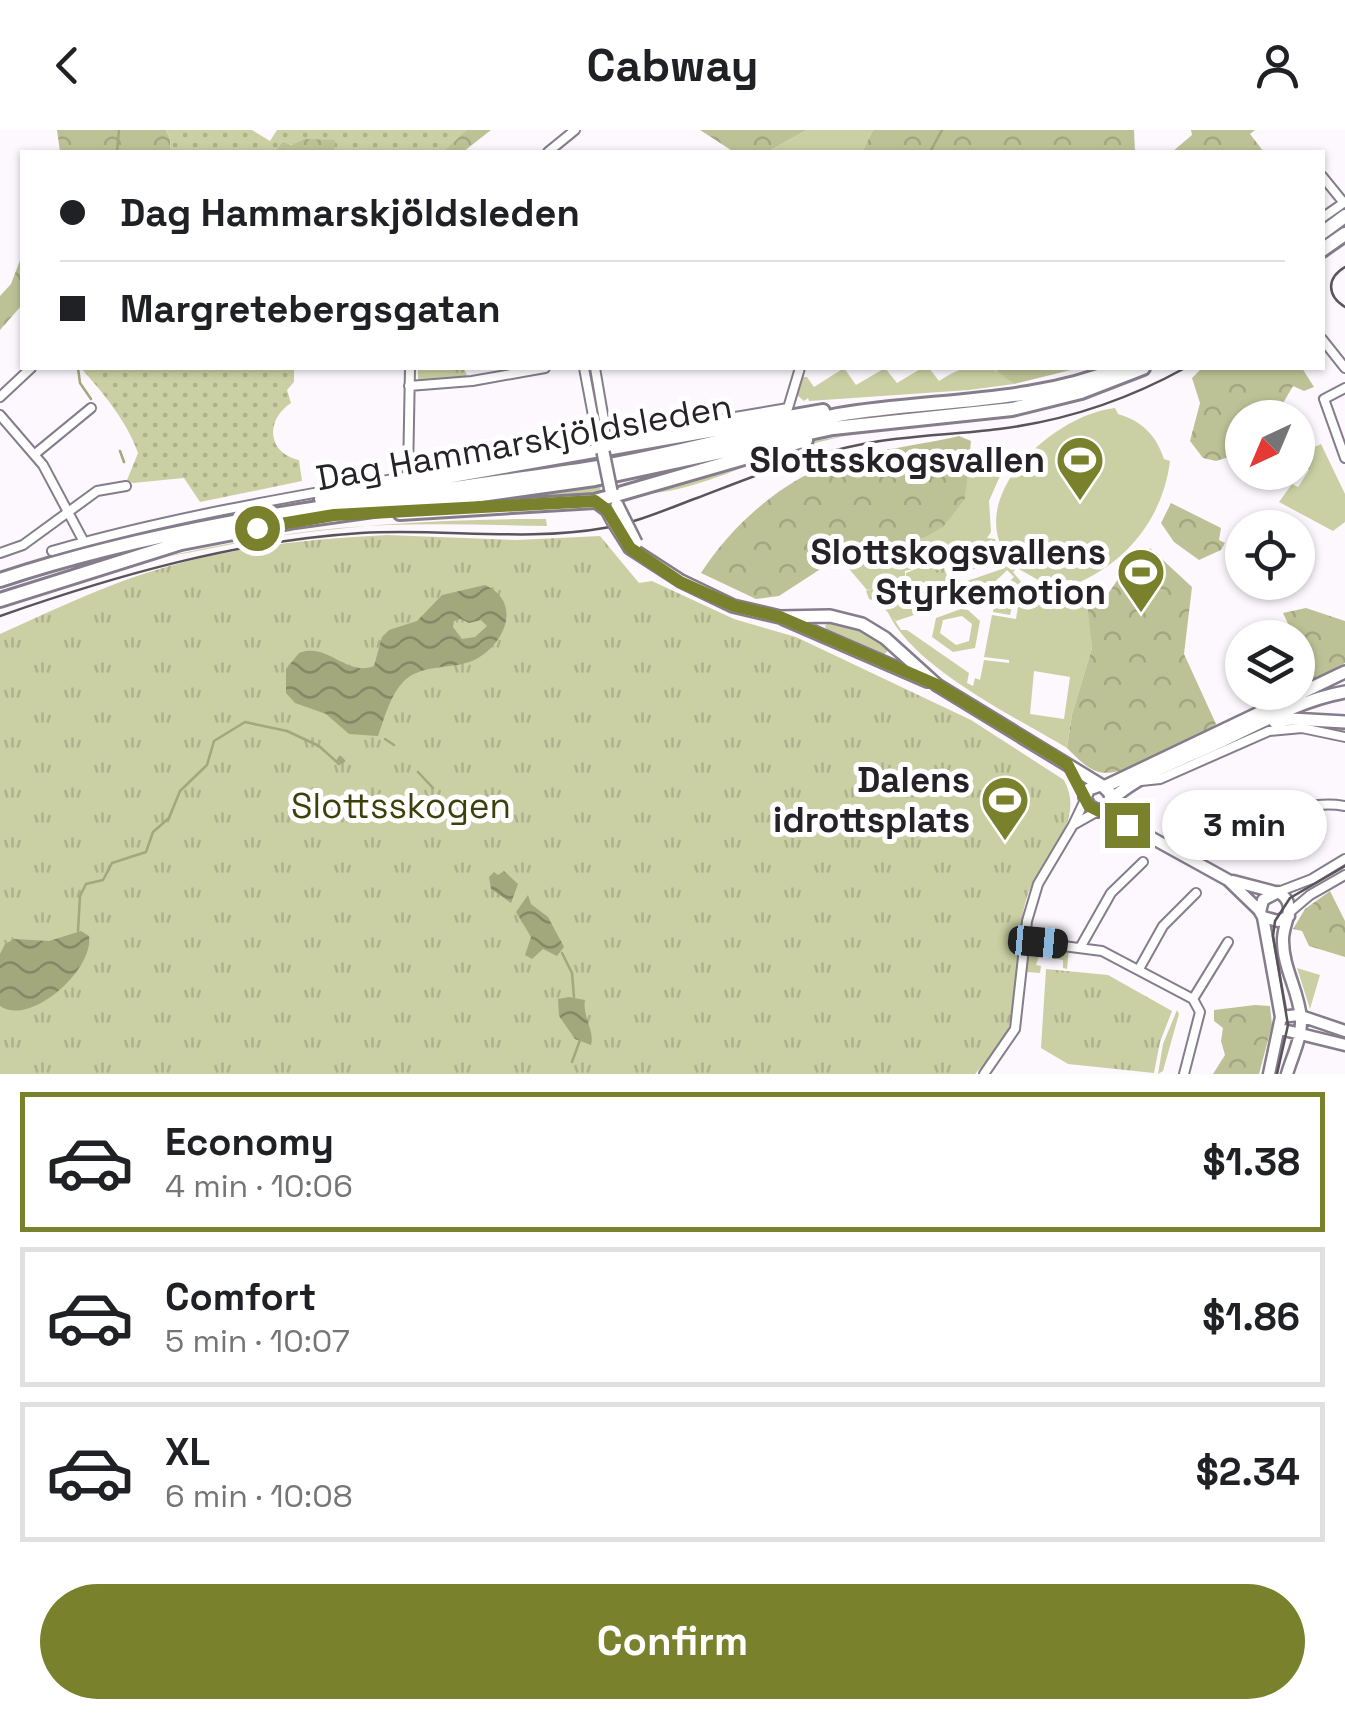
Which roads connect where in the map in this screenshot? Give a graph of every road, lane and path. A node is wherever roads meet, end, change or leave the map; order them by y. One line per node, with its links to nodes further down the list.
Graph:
1 (575, 130): 2 (street)
2 (550, 150)
3 (1325, 180): 4 (street)
4 (1345, 207): 5 (main road)
5 (1325, 230)
6 (1325, 343): 7 (street)
7 (1345, 368)
8 (29, 370): 20 (street)
9 (410, 370): 18 (street)
10 (467, 370): 17 (street)
11 (534, 370): 17 (street)
12 (584, 370): 22 (street)
13 (595, 370): 21 (street)
14 (799, 370): 27 (street)
15 (1115, 370): 23 (main road, Dag Hammarskjöldsleden)
16 (1138, 370): 26 (main road, Dag Hammarskjöldsleden)
17 (472, 381): 18 (street)
18 (409, 386): 32 (street)
19 (1345, 388): 31 (street)
20 (0, 397)
21 (601, 398): 22 (street); 28 (street)
22 (590, 400): 28 (street)
23 (888, 407): 27 (main road); 36 (main road, Dag Hammarskjöldsleden)
24 (92, 408): 30 (street)
25 (0, 415): 30 (street)
26 (861, 424): 34 (main road); 37 (main road, Dag Hammarskjöldsleden)
27 (628, 442): 28 (main road)
28 (603, 450): 29 (main road); 34 (main road, bridge)
29 (586, 451): 32 (street); 36 (main road)
30 (34, 454): 35 (street)
31 (1345, 458)
32 (408, 475): 38 (street)
33 (126, 486): 35 (street)
34 (612, 505): 37 (main road); 45 (main road, bridge)
35 (69, 512): 38 (street); 40 (street)
36 (271, 514): 41 (main road, Dag Hammarskjöldsleden)
37 (334, 515): 44 (main road, Dag Hammarskjöldsleden)
38 (84, 542): 39 (street)
39 (52, 551): 41 (main road)
40 (0, 552)
41 (42, 568): 42 (main road); 43 (main road, Dag Hammarskjöldsleden)
42 (0, 570)
43 (0, 580)
44 (0, 600)
45 (780, 617): 47 (main road); 47 (main road)
46 (1343, 675): 54 (main road)
47 (937, 685): 52 (main road)
48 (1345, 692): 50 (main road)
49 (1345, 722): 50 (main road)
50 (1238, 734): 53 (main road)
51 (1345, 736): 53 (street)
52 (1067, 764): 54 (main road); 55 (main road)
53 (1137, 781): 56 (main road)
54 (1102, 786): 55 (main road); 56 (main road)
55 (1085, 799): 56 (main road); 58 (street)
56 (1106, 806): 58 (street); 63 (street)
57 (1345, 806): 59 (street)
58 (1073, 825): 68 (street)
59 (1228, 846)
60 (1345, 858): 64 (street)
61 (1143, 862): 70 (street)
62 (1345, 875): 67 (street)
63 (1228, 880): 64 (street); 66 (street)
64 (1276, 892): 66 (street); 67 (street)
65 (1196, 893): 71 (street)
66 (1262, 914): 67 (street); 74 (street)
67 (1289, 914): 73 (street)
68 (1024, 941): 70 (street); 78 (street)
69 (1228, 942): 72 (street)
70 (1081, 946): 71 (street)
71 (1139, 969): 72 (street)
72 (1193, 999): 79 (street)
73 (1301, 1016): 74 (street); 75 (street); 76 (street)
74 (1280, 1023): 76 (street); 80 (street)
75 (1345, 1031)
76 (1300, 1034): 77 (street); 81 (street)
77 (1345, 1045)
78 (984, 1074)
79 (1184, 1074)
80 (1269, 1074)
81 (1287, 1074)

